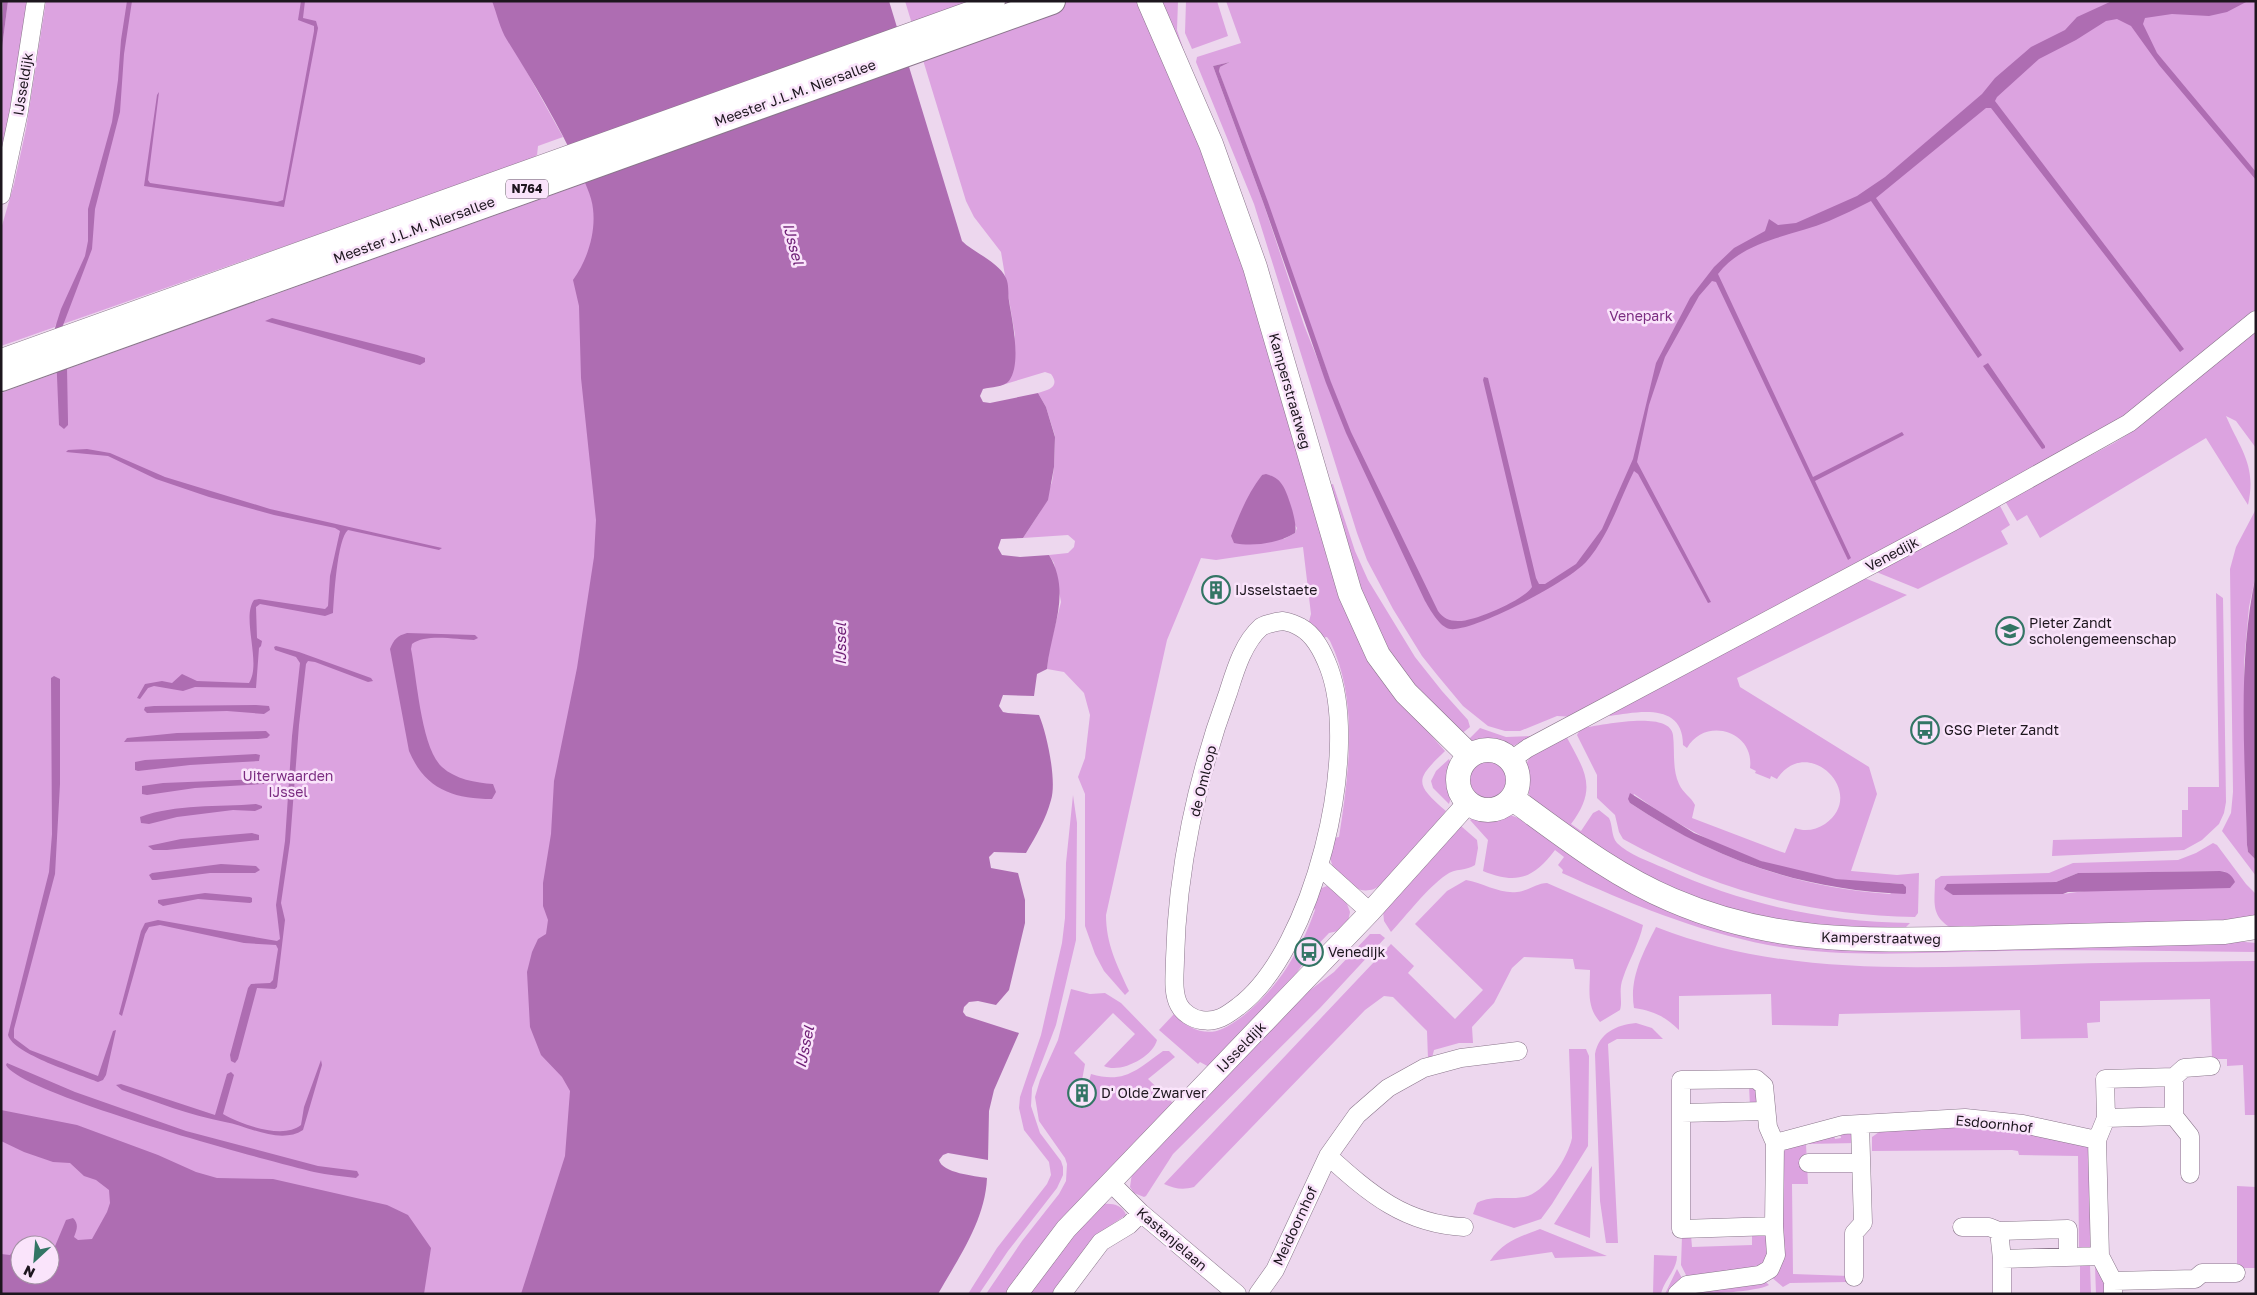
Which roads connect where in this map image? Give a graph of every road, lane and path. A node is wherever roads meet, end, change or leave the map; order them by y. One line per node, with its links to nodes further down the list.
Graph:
1 (36, 1): 5 (street, IJsseldijk)
2 (996, 1): 7 (street, Meester J.L.M. Niersallee)
3 (1052, 1): 8 (main road, Meester J.L.M. Niersallee / N764)
4 (1149, 1): 9 (main road, Kamperstraatweg)
5 (1, 195)
6 (2256, 320): 10 (street, Venedijk)
7 (1, 358)
8 (1, 378)
9 (1470, 756): 10 (main road); 12 (main road)
10 (1511, 760): 11 (main road)
11 (1513, 799): 12 (main road); 16 (main road, Kamperstraatweg)
12 (1468, 803): 14 (street, IJsseldijk)
13 (1318, 866): 13 (street, de Omloop); 14 (street)
14 (1370, 912): 32 (street, IJsseldijk)
15 (2256, 926): 16 (main road, Kamperstraatweg)
16 (2225, 932): 17 (main road, Kamperstraatweg)
17 (2256, 937)
18 (1518, 1051): 28 (street, Meidoornhof)
19 (2211, 1066): 20 (street)
20 (2174, 1077): 23 (street); 24 (street)
21 (1766, 1111): 22 (street); 22 (street); 27 (street)
22 (1681, 1113): 34 (street)
23 (2174, 1116): 24 (street); 31 (street)
24 (2106, 1118): 26 (street)
25 (1860, 1125): 26 (street, Esdoornhof); 27 (street, Esdoornhof); 29 (street)
26 (2098, 1140): 38 (street)
27 (1775, 1143): 34 (street)
28 (1328, 1156): 35 (street); 49 (street, Meidoornhof)
29 (1862, 1162): 30 (street); 42 (street)
30 (1808, 1163)
31 (2190, 1174)
32 (1110, 1182): 33 (street, Kastanjelaan); 46 (street, IJsseldijk)
33 (1141, 1213): 47 (street); 48 (street, Kastanjelaan)
34 (1774, 1226): 50 (street)
35 (1464, 1227)
36 (1962, 1227): 37 (street)
37 (1999, 1231): 39 (street); 40 (street)
38 (2100, 1256): 39 (street); 44 (street)
39 (2068, 1257): 40 (street)
40 (2002, 1259): 51 (street)
41 (2236, 1273): 43 (street)
42 (1854, 1277)
43 (2196, 1286): 45 (street)
44 (2113, 1287): 45 (street)
45 (2134, 1287)
46 (1017, 1294)
47 (1062, 1294)
48 (1237, 1294)
49 (1258, 1294)
50 (1677, 1294)
51 (2002, 1294)

